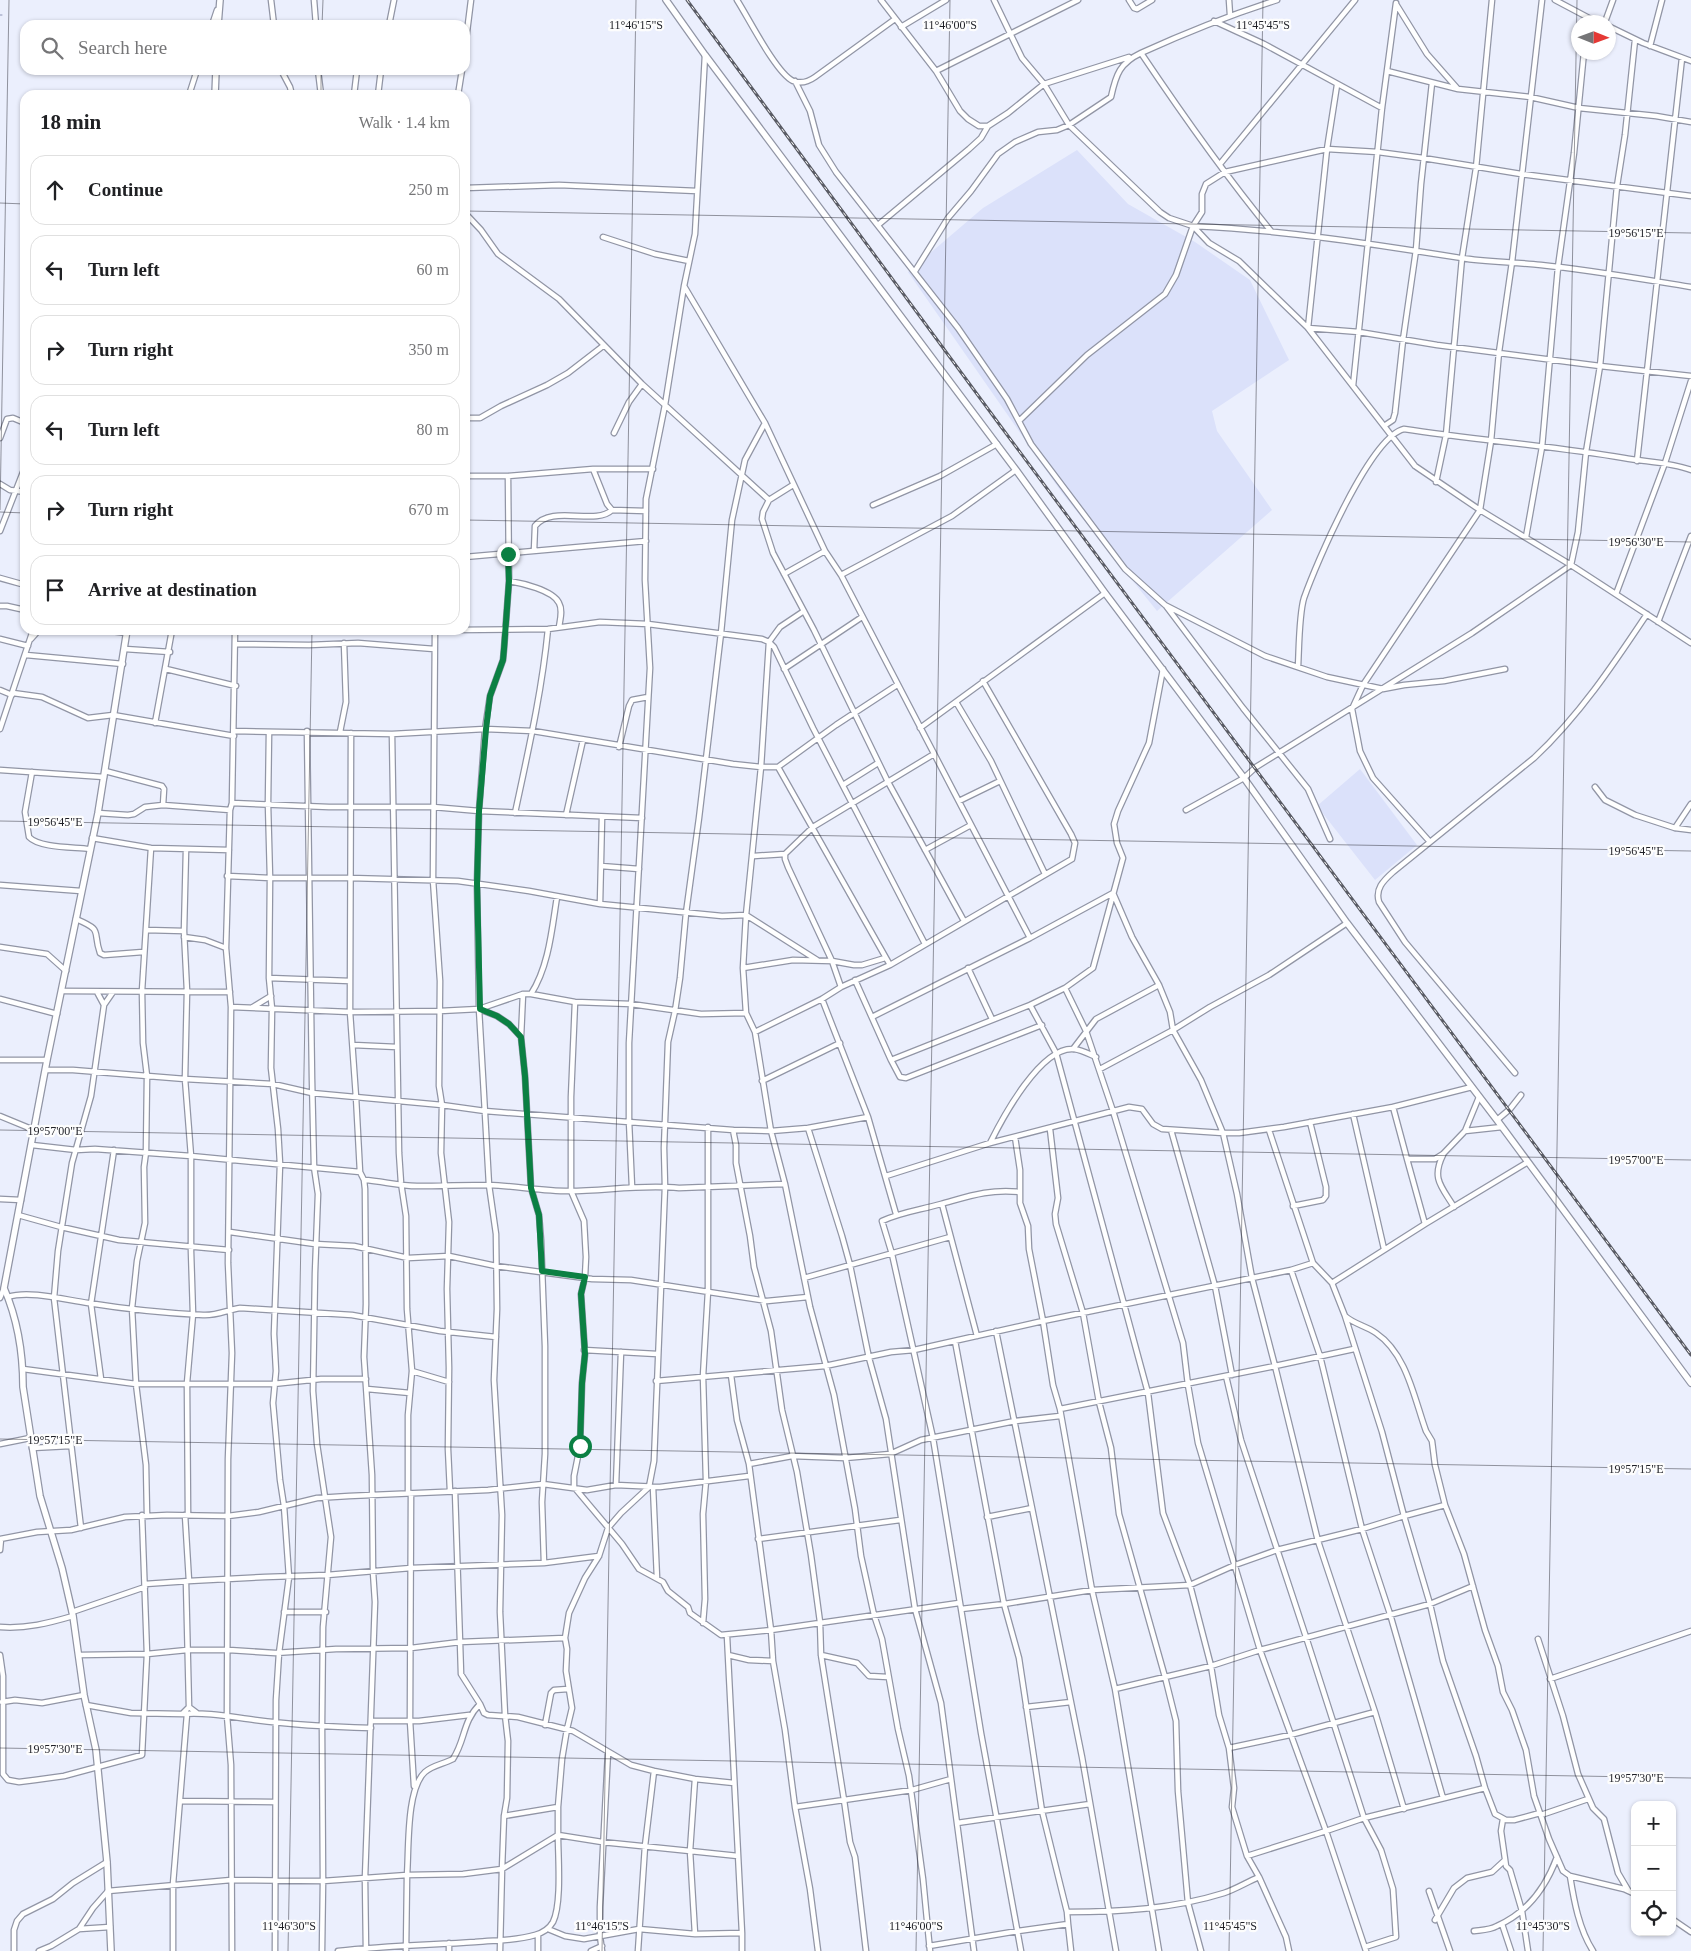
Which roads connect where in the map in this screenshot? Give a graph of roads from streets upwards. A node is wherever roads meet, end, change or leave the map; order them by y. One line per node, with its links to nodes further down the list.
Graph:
1 (272, 0): 29 (street)
2 (314, 0): 30 (street)
3 (394, 0): 31 (street)
4 (471, 0): 32 (street)
5 (666, 0): 40 (street)
6 (737, 0): 54 (street)
7 (881, 0): 26 (street)
8 (946, 0): 34 (street)
9 (994, 0): 36 (street)
10 (1078, 0): 36 (street)
11 (1129, 0): 12 (street)
12 (1152, 0)
13 (1230, 0): 23 (street)
14 (1277, 0): 23 (street)
15 (1354, 0): 44 (street)
16 (1492, 0): 66 (street)
17 (1542, 0): 67 (street)
18 (1613, 0): 25 (street)
19 (1662, 0): 38 (street)
20 (1395, 1): 46 (street); 58 (street)
21 (1558, 1): 24 (street)
22 (220, 2): 27 (street); 28 (street)
23 (1230, 15): 33 (street)
24 (1580, 15)
25 (1606, 15)
26 (895, 19): 34 (street); 54 (street)
27 (214, 20)
28 (218, 20)
29 (274, 20)
30 (316, 20)
31 (390, 20)
32 (468, 20)
33 (1214, 22): 39 (street); 44 (street)
34 (902, 27): 45 (street)
35 (1616, 30): 37 (street)
36 (1010, 33): 45 (street); 56 (street)
37 (1635, 40): 38 (street); 70 (street)
38 (1650, 46): 41 (street)
39 (1142, 53): 56 (street); 73 (street); 78 (street)
40 (705, 56): 85 (street); 129 (street)
41 (1682, 58): 43 (street); 71 (street)
42 (1583, 60): 69 (street)
43 (1690, 60)
44 (1302, 65): 57 (street); 78 (street)
45 (936, 71): 74 (street)
46 (1387, 71): 55 (street); 68 (street)
47 (195, 75): 59 (street)
48 (216, 75): 60 (street)
49 (284, 75): 61 (street)
50 (319, 75): 62 (street)
51 (356, 75): 63 (street)
52 (380, 75): 64 (street)
53 (461, 75): 65 (street)
54 (795, 81): 89 (street)
55 (1432, 83): 58 (street); 77 (street)
56 (1044, 84): 73 (street); 74 (street)
57 (1337, 86): 68 (street); 75 (street)
58 (1458, 89): 66 (street)
59 (191, 90)
60 (215, 90)
61 (291, 90)
62 (320, 90)
63 (355, 90)
64 (379, 90)
65 (459, 90)
66 (1482, 91): 67 (street); 79 (street)
67 (1530, 98): 69 (street); 81 (street)
68 (1382, 108): 76 (street)
69 (1579, 108): 70 (street); 82 (street)
70 (1627, 112): 71 (street); 83 (street)
71 (1675, 119): 72 (street); 86 (street)
72 (1691, 122)
73 (1069, 125): 90 (street); 100 (street)
74 (988, 126): 89 (street)
75 (1327, 149): 76 (street); 80 (street); 92 (street)
76 (1378, 152): 77 (street); 94 (street)
77 (1424, 158): 79 (street); 95 (street)
78 (1220, 164): 80 (street)
79 (1476, 168): 81 (street); 96 (street)
80 (1225, 172): 90 (street); 91 (street)
81 (1522, 174): 82 (street); 98 (street)
82 (1570, 180): 83 (street); 99 (street)
83 (1616, 186): 86 (street); 101 (street)
84 (470, 188): 85 (street)
85 (697, 191): 97 (street)
86 (1667, 194): 87 (street); 102 (street)
87 (1691, 196)
88 (470, 218): 108 (street)
89 (878, 225): 100 (street)
90 (1193, 226): 91 (street); 105 (street); 120 (street)
91 (1271, 231): 92 (street)
92 (1319, 236): 94 (street); 105 (street)
93 (603, 237): 97 (street)
94 (1368, 244): 95 (street); 106 (street)
95 (1416, 250): 96 (street); 107 (street)
96 (1462, 258): 98 (street); 109 (street)
97 (689, 261): 103 (street)
98 (1512, 262): 99 (street); 110 (street)
99 (1558, 267): 101 (street); 111 (street)
100 (915, 271): 120 (street)
101 (1609, 274): 102 (street); 112 (street)
102 (1656, 280): 104 (street); 113 (street)
103 (684, 286): 118 (street); 122 (street)
104 (1691, 287)
105 (1308, 328): 106 (street); 117 (street)
106 (1359, 332): 107 (street); 117 (street)
107 (1403, 340): 109 (street); 123 (street)
108 (603, 346): 116 (street); 119 (street)
109 (1453, 347): 110 (street); 125 (street)
110 (1499, 352): 111 (street); 128 (street)
111 (1549, 358): 112 (street); 130 (street)
112 (1600, 366): 113 (street); 131 (street)
113 (1647, 371): 114 (street); 132 (street)
114 (1691, 376)
115 (1691, 381): 133 (street)
116 (642, 384): 118 (street); 124 (street)
117 (1353, 386): 123 (street)
118 (665, 405): 135 (street); 138 (street)
119 (470, 418)
120 (1020, 420): 168 (street)
121 (20, 421): 127 (street)
122 (765, 423): 138 (street); 144 (street)
123 (1384, 426): 126 (street)
124 (614, 433)
125 (1446, 435): 126 (street); 128 (street); 142 (street)
126 (1391, 436): 142 (street); 200 (street)
127 (0, 438)
128 (1491, 441): 130 (street); 150 (street)
129 (997, 444): 136 (street); 148 (street)
130 (1542, 447): 131 (street); 154 (street)
131 (1586, 452): 132 (street); 160 (street)
132 (1637, 461): 133 (street)
133 (1665, 463): 137 (street); 167 (street)
134 (592, 469): 135 (street); 140 (street); 149 (street)
135 (653, 469): 151 (street)
136 (1016, 470): 162 (street); 166 (street)
137 (1691, 470)
138 (741, 474): 147 (street); 180 (street)
139 (470, 476): 140 (street)
140 (508, 476): 158 (street)
141 (20, 480): 145 (street)
142 (1436, 482): 150 (street)
143 (0, 484): 145 (street)
144 (793, 485): 147 (street); 157 (street)
145 (16, 491): 146 (street); 152 (street)
146 (20, 491)
147 (769, 500): 161 (street)
148 (874, 505)
149 (612, 510): 151 (street); 156 (street)
150 (1480, 510): 154 (street); 207 (street)
151 (646, 512): 155 (street)
152 (0, 531)
153 (1691, 536): 174 (street)
154 (1526, 537): 160 (street)
155 (646, 541): 156 (street); 175 (street)
156 (534, 551): 158 (street)
157 (824, 551): 161 (street); 162 (street)
158 (508, 554): 159 (street); 164 (street)
159 (470, 557)
160 (1571, 565): 167 (street); 210 (street)
161 (784, 574): 171 (street)
162 (840, 576): 173 (street)
163 (0, 578): 165 (street)
164 (509, 581): 176 (street); 179 (street)
165 (20, 584)
166 (1105, 593): 201 (street); 205 (street)
167 (1616, 594): 172 (street)
168 (1165, 605): 200 (street); 234 (street)
169 (0, 606): 170 (street)
170 (20, 609)
171 (804, 611): 189 (street); 192 (street)
172 (1647, 614): 174 (street); 271 (street)
173 (862, 617): 192 (street); 206 (street)
174 (1658, 622): 193 (street)
175 (648, 624): 176 (street); 180 (street); 212 (street)
176 (559, 627): 177 (street)
177 (548, 629): 179 (street); 225 (street)
178 (470, 630): 179 (street)
179 (505, 630): 220 (street)
180 (721, 633): 189 (street); 235 (street)
181 (32, 635): 188 (street)
182 (34, 635): 188 (street)
183 (127, 635): 195 (street)
184 (172, 635): 197 (street)
185 (235, 635): 191 (street)
186 (435, 635): 196 (street)
187 (0, 639): 194 (street)
188 (30, 640): 194 (street)
189 (769, 642): 203 (street); 237 (street)
190 (344, 643): 191 (street); 196 (street); 224 (street)
191 (236, 644): 208 (street)
192 (822, 644): 203 (street); 215 (street)
193 (1691, 644)
194 (28, 646): 198 (street)
195 (125, 649): 197 (street); 199 (street)
196 (434, 649): 222 (street)
197 (170, 652): 202 (street)
198 (26, 655): 199 (street); 211 (street)
199 (123, 664): 216 (street)
200 (1298, 667): 207 (street)
201 (1163, 668): 242 (street); 291 (street)
202 (166, 669): 208 (street); 217 (street)
203 (784, 669): 229 (street)
204 (1505, 669): 210 (street)
205 (982, 681): 213 (street); 281 (street)
206 (898, 685): 215 (street); 218 (street)
207 (1363, 685): 210 (street); 214 (street)
208 (236, 686): 226 (street)
209 (0, 690): 211 (street)
210 (1383, 690): 214 (street)
211 (13, 694): 216 (street); 219 (street)
212 (648, 697): 231 (street); 232 (street)
213 (956, 702): 218 (street); 243 (street)
214 (1352, 709): 234 (street); 271 (street)
215 (854, 714): 229 (street); 236 (street)
216 (113, 715): 217 (street); 241 (street)
217 (155, 723): 226 (street)
218 (920, 728): 233 (street)
219 (0, 729)
220 (486, 729): 222 (street); 225 (street); 259 (street)
221 (307, 731): 223 (street); 224 (street); 253 (street)
222 (434, 731): 228 (street); 256 (street)
223 (269, 732): 226 (street); 250 (street)
224 (340, 732): 227 (street)
225 (533, 732): 230 (street); 261 (street)
226 (234, 733): 248 (street)
227 (351, 733): 228 (street); 254 (street)
228 (392, 734): 255 (street)
229 (819, 738): 238 (street); 245 (street)
230 (583, 740): 231 (street); 262 (street)
231 (618, 746): 232 (street)
232 (646, 750): 235 (street); 264 (street)
233 (934, 754): 244 (street); 247 (street)
234 (1279, 754): 242 (street); 270 (street)
235 (706, 759): 237 (street); 296 (street)
236 (878, 763): 244 (street); 245 (street)
237 (761, 767): 238 (street); 278 (street)
238 (778, 767): 266 (street)
239 (0, 770): 240 (street)
240 (32, 772): 241 (street); 273 (street)
241 (104, 774): 252 (street); 260 (street)
242 (1244, 778): 258 (street); 300 (street)
243 (1000, 781): 247 (street); 281 (street)
244 (888, 782): 249 (street); 276 (street)
245 (843, 785): 249 (street)
246 (1595, 786): 267 (street)
247 (959, 801): 265 (street)
248 (232, 803): 250 (street); 257 (street)
249 (852, 803): 266 (street); 305 (street)
250 (268, 804): 253 (street); 283 (street)
251 (1691, 804): 267 (street)
252 (163, 805): 257 (street); 260 (street)
253 (308, 806): 254 (street); 284 (street)
254 (351, 807): 255 (street); 285 (street)
255 (393, 807): 256 (street); 286 (street)
256 (434, 807): 259 (street); 287 (street)
257 (230, 810): 275 (street)
258 (1186, 810)
259 (479, 811): 261 (street); 288 (street)
260 (98, 813): 269 (street)
261 (514, 813): 262 (street)
262 (566, 815): 263 (street)
263 (602, 817): 264 (street); 279 (street)
264 (642, 818): 280 (street)
265 (970, 825): 276 (street); 293 (street)
266 (813, 827): 277 (street); 309 (street)
267 (1674, 828): 268 (street)
268 (1691, 830)
269 (92, 838): 272 (street); 273 (street)
270 (1330, 839)
271 (1430, 842): 368 (street)
272 (151, 848): 274 (street); 301 (street)
273 (89, 849): 290 (street)
274 (186, 850): 275 (street); 302 (street)
275 (229, 850): 282 (street)
276 (925, 850): 299 (street)
277 (785, 854): 278 (street); 311 (street)
278 (754, 856): 297 (street)
279 (601, 866): 280 (street); 294 (street)
280 (639, 869): 295 (street)
281 (1045, 874): 293 (street)
282 (226, 876): 283 (street); 307 (street)
283 (270, 878): 284 (street); 316 (street)
284 (310, 878): 285 (street); 317 (street)
285 (350, 878): 286 (street); 319 (street)
286 (393, 879): 287 (street); 346 (street)
287 (433, 880): 288 (street); 343 (street)
288 (477, 883): 292 (street); 341 (street)
289 (0, 885): 290 (street)
290 (80, 891): 298 (street)
291 (1113, 893): 304 (street); 320 (street); 322 (street)
292 (557, 897): 294 (street); 330 (street)
293 (1008, 897): 299 (street); 304 (street)
294 (600, 904): 295 (street)
295 (637, 908): 296 (street); 335 (street)
296 (686, 913): 297 (street); 344 (street)
297 (746, 915): 310 (street); 313 (street)
298 (76, 920): 308 (street); 315 (street)
299 (964, 921): 305 (street)
300 (1347, 923): 352 (street); 374 (street)
301 (146, 930): 302 (street); 308 (street)
302 (184, 931): 303 (street)
303 (184, 937): 307 (street); 324 (street)
304 (1030, 938): 314 (street)
305 (925, 944): 312 (street)
306 (0, 947): 315 (street)
307 (226, 948): 328 (street)
308 (143, 952): 327 (street)
309 (885, 958): 311 (street); 312 (street)
310 (817, 960): 311 (street); 313 (street)
311 (832, 961): 321 (street)
312 (890, 965): 318 (street)
313 (743, 968): 347 (street)
314 (968, 968): 349 (street); 350 (street)
315 (66, 971): 323 (street)
316 (269, 978): 317 (street); 331 (street)
317 (310, 978): 319 (street); 342 (street)
318 (855, 980): 321 (street); 349 (street)
319 (350, 981): 345 (street)
320 (1159, 985): 352 (street); 353 (street)
321 (841, 987): 333 (street)
322 (1065, 988): 336 (street); 353 (street)
323 (62, 991): 325 (street); 348 (street)
324 (187, 991): 327 (street); 328 (street); 370 (street)
325 (96, 992): 326 (street); 337 (street)
326 (113, 992): 327 (street); 337 (street)
327 (142, 992): 369 (street)
328 (230, 992): 338 (street)
329 (523, 994): 330 (street); 341 (street); 355 (street)
330 (531, 994): 334 (street)
331 (271, 996): 339 (street); 340 (street)
332 (0, 999): 348 (street)
333 (822, 999): 354 (street); 356 (street)
334 (575, 1002): 335 (street); 388 (street)
335 (631, 1004): 344 (street); 390 (street)
336 (1030, 1004): 350 (street); 351 (street)
337 (104, 1005): 367 (street)
338 (231, 1007): 339 (street); 371 (street)
339 (252, 1008): 340 (street)
340 (272, 1009): 342 (street); 373 (street)
341 (480, 1009): 343 (street); 355 (street); 383 (street)
342 (311, 1010): 345 (street); 375 (street)
343 (440, 1011): 346 (street); 380 (street)
344 (675, 1011): 347 (street); 393 (street)
345 (350, 1012): 346 (street); 357 (street)
346 (396, 1012): 358 (street)
347 (746, 1013): 354 (street)
348 (57, 1014): 363 (street)
349 (872, 1017): 364 (street)
350 (992, 1019): 364 (street)
351 (1042, 1025): 360 (street); 364 (street)
352 (1173, 1030): 365 (street); 404 (street)
353 (1086, 1031): 359 (street); 361 (street)
354 (755, 1032): 372 (street)
355 (521, 1037): 386 (street)
356 (840, 1043): 372 (street); 387 (street)
357 (353, 1045): 358 (street); 377 (street)
358 (397, 1046): 379 (street)
359 (1073, 1049): 360 (street); 361 (street)
360 (1056, 1053): 391 (street); 406 (street)
361 (1096, 1057): 365 (street)
362 (0, 1060): 363 (street)
363 (47, 1060): 366 (street)
364 (891, 1060)
365 (1100, 1069): 382 (street)
366 (46, 1070): 367 (street); 398 (street)
367 (95, 1072): 369 (street); 408 (street)
368 (1515, 1073)
369 (147, 1076): 370 (street); 410 (street)
370 (185, 1079): 371 (street); 412 (street)
371 (229, 1081): 373 (street); 413 (street)
372 (762, 1081): 402 (street)
373 (273, 1084): 375 (street); 416 (street)
374 (1472, 1087): 378 (street); 381 (street)
375 (312, 1093): 377 (street); 417 (street)
376 (1521, 1095): 389 (street)
377 (356, 1097): 379 (street); 418 (street)
378 (1479, 1097): 389 (street); 403 (street)
379 (398, 1102): 380 (street); 421 (street)
380 (442, 1105): 383 (street); 422 (street)
381 (1393, 1107): 384 (street); 414 (street)
382 (1113, 1111): 391 (street); 400 (street); 467 (street)
383 (485, 1112): 386 (street); 424 (street)
384 (1353, 1114): 392 (street); 449 (street)
385 (0, 1116): 398 (street)
386 (527, 1116): 388 (street); 428 (street)
387 (868, 1117): 396 (street); 419 (street)
388 (571, 1118): 390 (street); 430 (street)
389 (1497, 1120): 395 (street)
390 (629, 1121): 393 (street); 426 (street)
391 (1073, 1121): 397 (street); 474 (street)
392 (1310, 1122): 401 (street); 435 (street)
393 (666, 1125): 394 (street); 425 (street)
394 (708, 1127): 399 (street); 429 (street)
395 (1502, 1127): 403 (street); 415 (street)
396 (808, 1128): 402 (street); 456 (street)
397 (1050, 1128): 405 (street); 479 (street)
398 (34, 1130): 407 (street)
399 (733, 1130): 402 (street); 427 (street)
400 (1171, 1130): 404 (street); 464 (street)
401 (1269, 1130): 404 (street); 435 (street)
402 (772, 1131): 423 (street)
403 (1465, 1131): 411 (street)
404 (1223, 1134): 461 (street)
405 (1015, 1136): 406 (street); 431 (street)
406 (990, 1143): 419 (street)
407 (32, 1145): 408 (street); 433 (street)
408 (76, 1150): 409 (street); 440 (street)
409 (114, 1150): 410 (street); 442 (street)
410 (146, 1152): 412 (street); 445 (street)
411 (1443, 1154): 414 (street); 436 (street)
412 (191, 1156): 413 (street); 447 (street)
413 (230, 1160): 416 (street); 441 (street)
414 (1407, 1160): 439 (street)
415 (1528, 1162): 436 (street); 513 (street)
416 (280, 1164): 417 (street); 443 (street)
417 (314, 1167): 418 (street); 446 (street)
418 (360, 1172): 420 (street)
419 (886, 1176): 437 (street)
420 (364, 1180): 421 (street); 448 (street)
421 (401, 1183): 422 (street); 453 (street)
422 (444, 1184): 424 (street); 452 (street)
423 (785, 1184): 427 (street); 460 (street)
424 (489, 1185): 428 (street); 455 (street)
425 (665, 1186): 426 (street); 429 (street); 463 (street)
426 (632, 1187): 430 (street)
427 (742, 1187): 429 (street); 472 (street)
428 (531, 1188): 430 (street); 458 (street)
429 (708, 1188): 466 (street)
430 (571, 1191): 459 (street)
431 (1020, 1192): 434 (street); 483 (street)
432 (0, 1199): 433 (street)
433 (21, 1200): 438 (street)
434 (942, 1204): 437 (street); 444 (street)
435 (1293, 1206): 454 (street)
436 (1454, 1207): 439 (street)
437 (896, 1214): 451 (street)
438 (18, 1215): 440 (street); 465 (street)
439 (1425, 1224): 449 (street)
440 (61, 1227): 442 (street); 471 (street)
441 (230, 1232): 443 (street); 450 (street)
442 (103, 1236): 445 (street); 473 (street)
443 (276, 1237): 446 (street); 476 (street)
444 (950, 1237): 451 (street); 487 (street)
445 (142, 1242): 447 (street); 475 (street)
446 (315, 1244): 448 (street); 478 (street)
447 (191, 1248): 450 (street); 480 (street)
448 (366, 1248): 453 (street); 482 (street)
449 (1384, 1249): 462 (street)
450 (229, 1250): 477 (street)
451 (892, 1254): 456 (street); 492 (street)
452 (449, 1256): 453 (street); 455 (street); 486 (street)
453 (408, 1258): 484 (street)
454 (1313, 1263): 457 (street); 462 (street)
455 (496, 1266): 458 (street); 488 (street)
456 (850, 1266): 460 (street); 496 (street)
457 (1291, 1270): 461 (street); 495 (street)
458 (542, 1271): 459 (street); 537 (street)
459 (585, 1277): 463 (street); 491 (street)
460 (804, 1278): 469 (street)
461 (1252, 1278): 464 (street); 498 (street)
462 (1332, 1284): 481 (street)
463 (659, 1285): 466 (street); 494 (street)
464 (1215, 1286): 467 (street); 504 (street)
465 (4, 1288): 468 (street); 470 (street)
466 (708, 1292): 472 (street); 505 (street)
467 (1169, 1295): 474 (street); 517 (street)
468 (8, 1297): 471 (street); 499 (street)
469 (808, 1297): 472 (street); 497 (street)
470 (0, 1298)
471 (54, 1298): 473 (street); 502 (street)
472 (762, 1300): 500 (street)
473 (91, 1304): 475 (street); 507 (street)
474 (1125, 1304): 479 (street); 520 (street)
475 (132, 1308): 480 (street); 514 (street)
476 (275, 1309): 477 (street); 478 (street); 515 (street)
477 (231, 1310): 480 (street); 516 (street)
478 (314, 1312): 482 (street); 509 (street)
479 (1084, 1313): 483 (street); 521 (street)
480 (193, 1314): 512 (street)
481 (1345, 1316): 490 (street); 546 (street)
482 (365, 1317): 484 (street); 508 (street)
483 (1043, 1321): 485 (street); 522 (street)
484 (408, 1324): 486 (street); 501 (street)
485 (996, 1331): 487 (street); 524 (street)
486 (448, 1332): 488 (street); 511 (street)
487 (976, 1336): 489 (street)
488 (496, 1338): 541 (street)
489 (955, 1341): 492 (street); 525 (street)
490 (1354, 1349): 495 (street); 552 (street)
491 (584, 1350): 493 (street); 539 (street)
492 (914, 1350): 496 (street); 527 (street)
493 (621, 1352): 494 (street); 538 (street)
494 (657, 1354): 510 (street)
495 (1320, 1356): 498 (street); 558 (street)
496 (869, 1358): 497 (street); 531 (street)
497 (825, 1366): 500 (street); 533 (street)
498 (1275, 1366): 504 (street); 563 (street)
499 (23, 1369): 502 (street); 526 (street)
500 (776, 1370): 503 (street); 532 (street)
501 (412, 1371): 511 (street); 519 (street)
502 (64, 1374): 507 (street); 529 (street)
503 (731, 1375): 505 (street); 534 (street)
504 (1232, 1375): 506 (street)
505 (703, 1376): 510 (street); 536 (street)
506 (1226, 1376): 517 (street); 565 (street)
507 (101, 1379): 514 (street)
508 (366, 1379): 509 (street); 518 (street)
509 (314, 1380): 515 (street); 545 (street)
510 (656, 1381): 540 (street)
511 (449, 1382): 542 (street)
512 (187, 1383): 514 (street); 516 (street); 550 (street)
513 (1691, 1383)
514 (136, 1384): 549 (street)
515 (273, 1384): 516 (street); 547 (street)
516 (231, 1385): 551 (street)
517 (1188, 1385): 520 (street); 569 (street)
518 (367, 1388): 519 (street); 544 (street)
519 (410, 1393): 543 (street)
520 (1148, 1393): 521 (street); 578 (street)
521 (1100, 1402): 522 (street); 581 (street)
522 (1060, 1409): 523 (street)
523 (1060, 1416): 524 (street); 582 (street)
524 (1015, 1421): 525 (street); 548 (street)
525 (971, 1430): 527 (street); 553 (street)
526 (30, 1438): 528 (street); 530 (street)
527 (933, 1438): 531 (street); 584 (street)
528 (0, 1444)
529 (70, 1446): 530 (street); 556 (street)
530 (32, 1448): 559 (street)
531 (890, 1454): 533 (street); 554 (street)
532 (792, 1456): 533 (street); 534 (street); 560 (street)
533 (845, 1458): 555 (street)
534 (749, 1464): 535 (street)
535 (749, 1476): 536 (street); 562 (street)
536 (706, 1481): 540 (street); 595 (street)
537 (543, 1484): 539 (street); 541 (street); 567 (street)
538 (616, 1485): 539 (street); 540 (street)
539 (574, 1487): 557 (street)
540 (651, 1487): 557 (street); 575 (street)
541 (500, 1488): 542 (street); 568 (street)
542 (453, 1491): 543 (street); 570 (street)
543 (410, 1493): 544 (street); 571 (street)
544 (372, 1494): 545 (street); 572 (street)
545 (324, 1498): 547 (street); 573 (street)
546 (1444, 1505): 552 (street); 580 (street)
547 (284, 1506): 551 (street); 574 (street)
548 (1032, 1508): 553 (street); 583 (street)
549 (145, 1515): 550 (street); 556 (street); 579 (street)
550 (186, 1515): 551 (street); 577 (street)
551 (228, 1516): 576 (street)
552 (1404, 1516): 558 (street); 586 (street)
553 (987, 1517): 585 (street)
554 (900, 1520): 555 (street); 587 (street)
555 (857, 1524): 560 (street); 593 (street)
556 (81, 1528): 559 (street)
557 (608, 1528): 566 (street); 575 (street)
558 (1362, 1529): 563 (street); 592 (street)
559 (50, 1530): 561 (street); 591 (street)
560 (807, 1532): 562 (street); 594 (street)
561 (0, 1539): 564 (street)
562 (758, 1540): 598 (street)
563 (1318, 1541): 565 (street); 596 (street)
564 (0, 1550)
565 (1277, 1550): 569 (street); 601 (street)
566 (599, 1556): 567 (street); 602 (street)
567 (544, 1563): 568 (street)
568 (501, 1565): 570 (street); 604 (street)
569 (1235, 1565): 578 (street); 611 (street)
570 (459, 1567): 571 (street); 605 (street)
571 (411, 1568): 572 (street); 606 (street)
572 (373, 1572): 573 (street); 607 (street)
573 (327, 1575): 574 (street); 590 (street)
574 (289, 1577): 576 (street); 589 (street)
575 (657, 1578): 595 (street)
576 (228, 1580): 577 (street); 609 (street)
577 (188, 1582): 579 (street); 608 (street)
578 (1190, 1584): 581 (street); 619 (street)
579 (145, 1586): 591 (street); 613 (street)
580 (1473, 1586): 586 (street); 671 (street)
581 (1140, 1587): 582 (street); 621 (street)
582 (1092, 1590): 583 (street); 624 (street)
583 (1050, 1596): 585 (street); 627 (street)
584 (959, 1603): 587 (street); 588 (street)
585 (1004, 1604): 588 (street); 631 (street)
586 (1430, 1604): 592 (street); 657 (street)
587 (915, 1609): 593 (street); 655 (street)
588 (961, 1609): 673 (street)
589 (284, 1612): 590 (street); 612 (street)
590 (326, 1612): 610 (street)
591 (73, 1614): 597 (street); 615 (street)
592 (1390, 1614): 596 (street); 660 (street)
593 (874, 1615): 594 (street); 620 (street)
594 (820, 1622): 598 (street); 616 (street)
595 (703, 1623): 600 (street)
596 (1345, 1626): 601 (street); 632 (street)
597 (0, 1627)
598 (771, 1630): 600 (street); 618 (street)
599 (1691, 1631): 622 (street)
600 (727, 1636): 617 (street)
601 (1306, 1637): 611 (street); 643 (street)
602 (565, 1638): 604 (street); 623 (street)
603 (1538, 1639): 622 (street)
604 (501, 1641): 605 (street); 637 (street)
605 (460, 1642): 606 (street); 629 (street)
606 (411, 1648): 607 (street); 641 (street)
607 (372, 1649): 610 (street); 640 (street)
608 (187, 1650): 609 (street); 613 (street); 630 (street)
609 (228, 1650): 612 (street); 638 (street)
610 (323, 1650): 612 (street); 646 (street)
611 (1260, 1650): 619 (street); 649 (street)
612 (279, 1653): 642 (street)
613 (147, 1654): 615 (street); 633 (street)
614 (0, 1655): 626 (street)
615 (79, 1655): 625 (street)
616 (821, 1655): 620 (street); 662 (street)
617 (728, 1656): 618 (street); 656 (street)
618 (773, 1661): 668 (street)
619 (1211, 1666): 621 (street); 650 (street)
620 (888, 1677): 659 (street)
621 (1165, 1677): 624 (street); 700 (street)
622 (1550, 1679): 661 (street)
623 (568, 1689): 645 (street); 648 (street)
624 (1115, 1689): 701 (street)
625 (84, 1694): 626 (street); 628 (street)
626 (2, 1702): 652 (street)
627 (1071, 1702): 631 (street); 666 (street)
628 (86, 1704): 633 (street); 652 (street)
629 (480, 1704): 636 (street); 637 (street)
630 (188, 1707): 634 (street); 635 (street)
631 (1026, 1707): 670 (street)
632 (1374, 1712): 643 (street); 669 (street)
633 (145, 1713): 635 (street); 652 (street)
634 (197, 1713): 635 (street); 638 (street)
635 (185, 1714): 663 (street)
636 (469, 1715): 639 (street); 644 (street)
637 (505, 1715): 645 (street); 672 (street)
638 (227, 1716): 642 (street); 664 (street)
639 (453, 1718): 641 (street); 644 (street)
640 (372, 1721): 641 (street); 647 (street)
641 (410, 1721): 658 (street)
642 (276, 1722): 646 (street); 665 (street)
643 (1334, 1723): 649 (street); 674 (street)
644 (466, 1724): 658 (street)
645 (545, 1725): 648 (street)
646 (322, 1726): 647 (street); 694 (street)
647 (371, 1728): 691 (street)
648 (566, 1729): 651 (street); 667 (street)
649 (1290, 1735): 650 (street); 677 (street)
650 (1229, 1748): 683 (street)
651 (608, 1752): 653 (street); 679 (street)
652 (98, 1766): 686 (street)
653 (654, 1771): 654 (street); 680 (street)
654 (695, 1779): 656 (street); 681 (street)
655 (951, 1779): 659 (street); 676 (street)
656 (734, 1783): 682 (street)
657 (1485, 1788): 660 (street); 675 (street)
658 (414, 1790): 688 (street)
659 (912, 1790): 662 (street); 726 (street)
660 (1442, 1798): 669 (street)
661 (1588, 1799): 671 (street); 697 (street)
662 (844, 1800): 668 (street); 745 (street)
663 (180, 1801): 664 (street); 695 (street)
664 (231, 1802): 665 (street); 693 (street)
665 (274, 1802): 692 (street)
666 (1090, 1804): 670 (street); 704 (street)
667 (558, 1807): 672 (street); 678 (street)
668 (795, 1807): 744 (street)
669 (1404, 1809): 674 (street)
670 (1042, 1810): 673 (street); 703 (street)
671 (1540, 1814): 675 (street); 684 (street)
672 (504, 1816): 687 (street)
673 (997, 1818): 676 (street); 715 (street)
674 (1364, 1818): 677 (street); 729 (street)
675 (1504, 1819): 685 (street)
676 (957, 1824): 722 (street)
677 (1326, 1831): 683 (street); 729 (street)
678 (558, 1835): 679 (street); 687 (street); 713 (street)
679 (602, 1842): 680 (street); 721 (street)
680 (645, 1846): 681 (street); 714 (street)
681 (690, 1851): 682 (street); 720 (street)
682 (738, 1856): 718 (street)
683 (1247, 1856): 689 (street)
684 (1557, 1857): 690 (street); 702 (street)
685 (1505, 1860): 702 (street); 705 (street)
686 (106, 1862): 696 (street); 730 (street)
687 (502, 1869): 688 (street); 723 (street)
688 (407, 1875): 691 (street); 725 (street)
689 (1259, 1876): 700 (street); 752 (street)
690 (1570, 1876): 697 (street); 756 (street)
691 (365, 1878): 694 (street); 727 (street)
692 (275, 1879): 693 (street); 694 (street); 735 (street)
693 (231, 1880): 695 (street); 734 (street)
694 (323, 1881): 736 (street)
695 (173, 1884): 696 (street); 733 (street)
696 (108, 1891): 710 (street); 712 (street)
697 (1628, 1891): 699 (street)
698 (1429, 1892): 705 (street)
699 (1631, 1892)
700 (1188, 1903): 701 (street); 751 (street)
701 (1152, 1908): 704 (street); 750 (street)
702 (1522, 1911): 709 (street); 755 (street)
703 (1067, 1912): 704 (street); 708 (street)
704 (1110, 1912): 749 (street)
705 (1438, 1914): 706 (street); 753 (street)
706 (1435, 1920)
707 (1676, 1921): 711 (street)
708 (1068, 1924): 715 (street); 748 (street)
709 (1502, 1924): 716 (street); 754 (street)
710 (110, 1926): 712 (street); 732 (street)
711 (1688, 1928): 717 (street)
712 (78, 1929): 731 (street)
713 (548, 1929): 719 (street); 721 (street)
714 (639, 1930): 720 (street); 721 (street); 742 (street)
715 (1018, 1931): 722 (street); 747 (street)
716 (1474, 1931)
717 (1691, 1932)
718 (742, 1933): 720 (street); 743 (street)
719 (538, 1934): 723 (street); 740 (street)
720 (695, 1934)
721 (600, 1936): 728 (street)
722 (972, 1939): 726 (street); 746 (street)
723 (500, 1940): 724 (street); 739 (street)
724 (449, 1943): 725 (street); 738 (street)
725 (406, 1948): 727 (street)
726 (930, 1948)
727 (366, 1949): 737 (street)
728 (602, 1949): 741 (street)
729 (1365, 1949)
730 (14, 1951)
731 (39, 1951)
732 (111, 1951)
733 (174, 1951)
734 (232, 1951)
735 (276, 1951)
736 (322, 1951)
737 (338, 1951)
738 (449, 1951)
739 (500, 1951)
740 (538, 1951)
741 (591, 1951)
742 (638, 1951)
743 (742, 1951)
744 (818, 1951)
745 (866, 1951)
746 (974, 1951)
747 (1021, 1951)
748 (1071, 1951)
749 (1116, 1951)
750 (1159, 1951)
751 (1201, 1951)
752 (1289, 1951)
753 (1450, 1951)
754 (1511, 1951)
755 (1528, 1951)
756 (1592, 1951)

